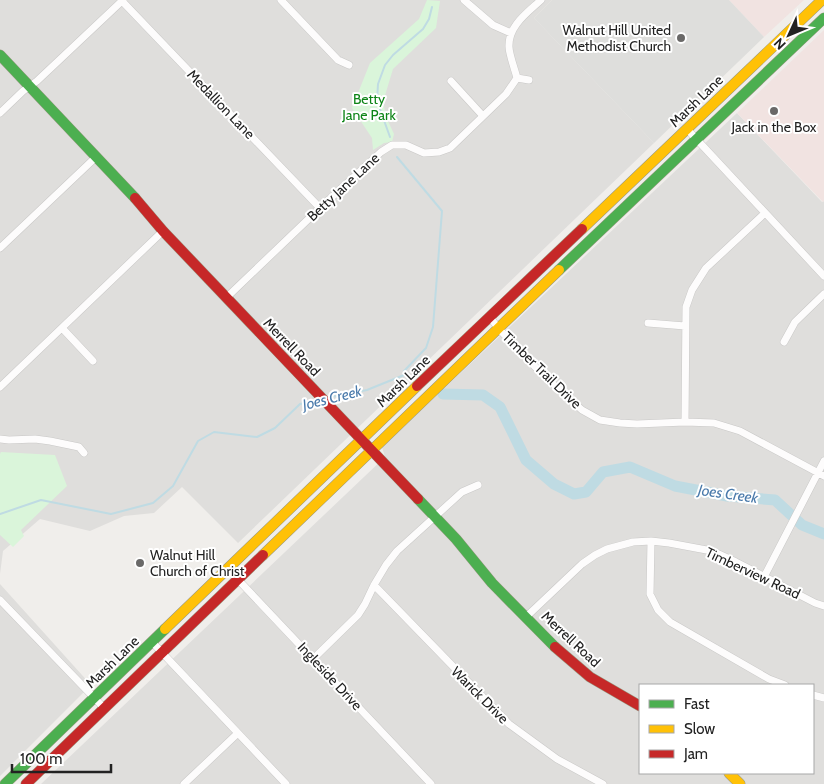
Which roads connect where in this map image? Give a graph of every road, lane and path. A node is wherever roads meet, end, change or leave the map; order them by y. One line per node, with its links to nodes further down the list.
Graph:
1 (122, 0): 15 (street); 21 (street, Medallion Lane)
2 (281, 0): 11 (street)
3 (464, 0): 7 (street)
4 (541, 0): 7 (street)
5 (822, 0): 8 (main road, Marsh Lane)
6 (824, 18): 10 (main road, Marsh Lane)
7 (511, 33): 12 (street)
8 (772, 48): 10 (main road); 18 (main road, Marsh Lane)
9 (0, 55): 15 (main road, Merrell Road)
10 (782, 58): 19 (main road, Marsh Lane)
11 (349, 65)
12 (517, 78): 13 (street); 17 (street, Betty Jane Lane)
13 (529, 80)
14 (451, 81): 17 (street)
15 (29, 86): 16 (street); 20 (main road, Merrell Road)
16 (0, 112)
17 (483, 116): 21 (street, Betty Jane Lane)
18 (687, 129): 19 (street); 23 (main road, Marsh Lane)
19 (696, 140): 22 (street); 24 (main road, Marsh Lane)
20 (96, 157): 25 (main road, Merrell Road); 26 (street)
21 (320, 208): 29 (street, Betty Jane Lane)
22 (765, 213): 27 (street); 32 (street)
23 (592, 220): 24 (main road); 30 (main road, Marsh Lane)
24 (601, 230): 34 (main road, Marsh Lane)
25 (163, 231): 29 (main road, Merrell Road); 33 (street)
26 (0, 248)
27 (824, 276)
28 (824, 294): 35 (street)
29 (226, 298): 40 (main road, Merrell Road)
30 (490, 317): 34 (street, Timber Trail Drive); 40 (main road, Marsh Lane)
31 (648, 323): 32 (street)
32 (685, 326): 38 (street)
33 (62, 328): 36 (street); 37 (street)
34 (498, 328): 38 (street, Timber Trail Drive); 41 (main road, Marsh Lane)
35 (784, 342)
36 (93, 361)
37 (0, 386)
38 (685, 422): 44 (street, Timber Trail Drive)
39 (0, 439): 42 (street)
40 (362, 440): 41 (main road, Merrell Road); 48 (main road, Marsh Lane)
41 (371, 450): 46 (main road, Merrell Road); 50 (main road, Marsh Lane)
42 (84, 453)
43 (824, 461): 44 (street)
44 (821, 474): 49 (street)
45 (478, 485): 46 (street)
46 (435, 516): 51 (street); 54 (main road, Merrell Road)
47 (651, 542): 49 (street, Timberview Road); 54 (street, Timberview Road); 58 (street)
48 (228, 569): 50 (street, Ingleside Drive); 55 (main road, Marsh Lane)
49 (764, 577): 53 (street, Timberview Road)
50 (238, 579): 56 (main road, Marsh Lane); 57 (street, Ingleside Drive)
51 (374, 585): 57 (street); 69 (street, Warick Drive)
52 (0, 600): 59 (street)
53 (824, 606)
54 (526, 617): 60 (main road, Merrell Road)
55 (152, 642): 56 (street); 59 (main road, Marsh Lane)
56 (162, 653): 61 (main road, Marsh Lane); 62 (street)
57 (313, 659): 68 (street, Ingleside Drive)
58 (782, 684)
59 (95, 698): 61 (street); 64 (main road, Marsh Lane)
60 (639, 705)
61 (104, 708): 65 (main road, Marsh Lane)
62 (238, 733): 66 (street); 67 (street)
63 (730, 774): 70 (main road)
64 (5, 784)
65 (26, 784)
66 (184, 784)
67 (286, 784)
68 (432, 784)
69 (603, 784)
70 (740, 784)

